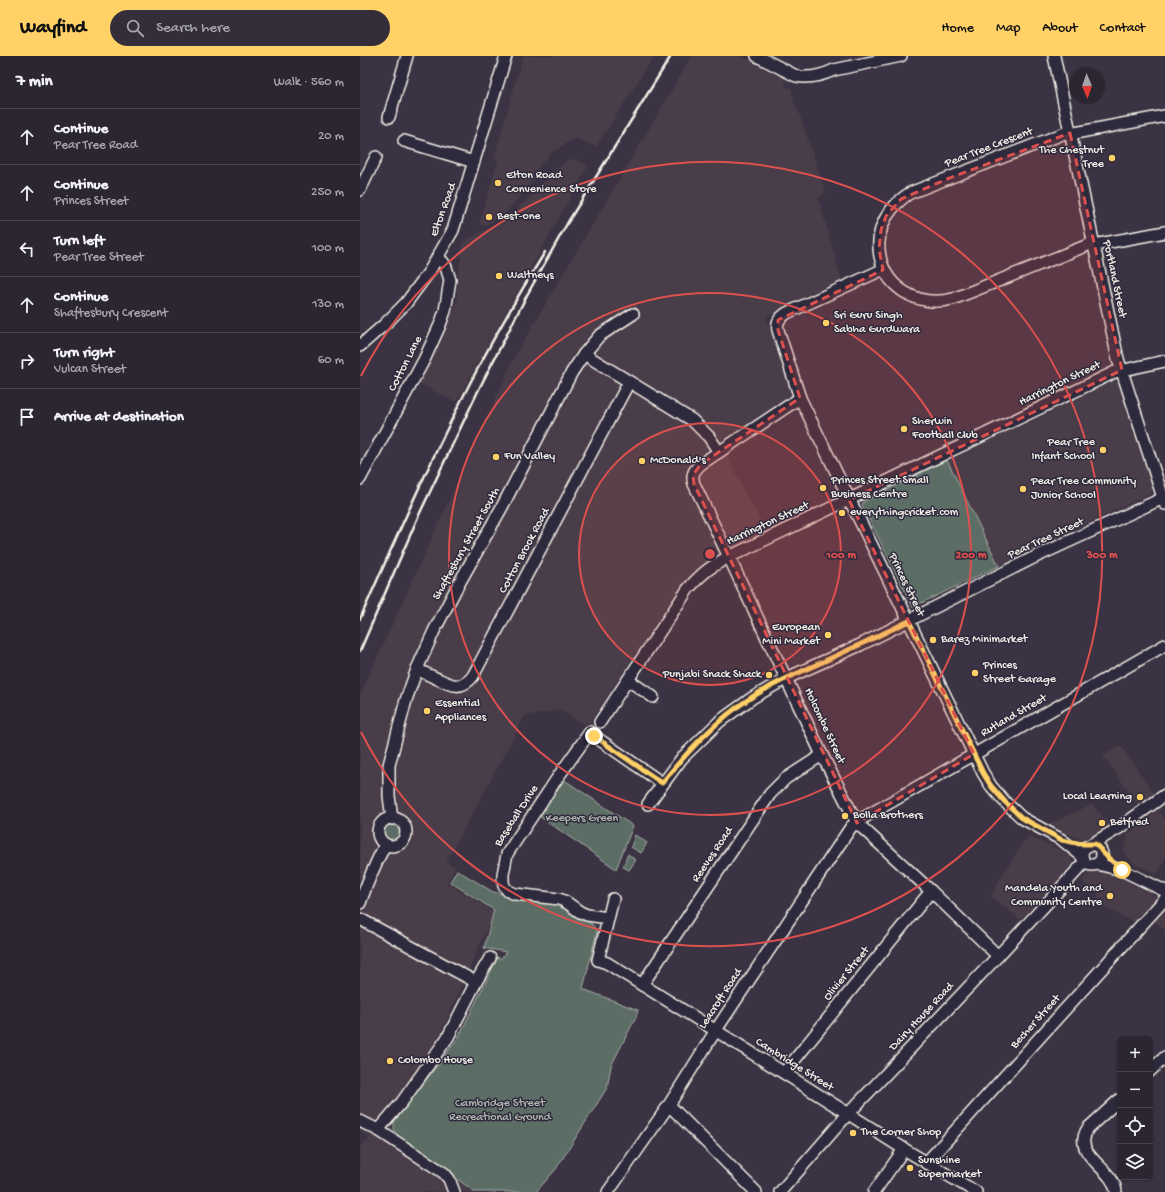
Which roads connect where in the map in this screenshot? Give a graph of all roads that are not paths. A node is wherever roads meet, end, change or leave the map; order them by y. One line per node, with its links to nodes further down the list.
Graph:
1 (407, 56): 6 (street)
2 (506, 56): 11 (street, Elton Road)
3 (757, 56): 4 (street)
4 (901, 56)
5 (1054, 56): 8 (street, Portland Street)
6 (389, 116)
7 (1165, 116): 8 (street, Pear Tree Crescent)
8 (1070, 133): 14 (street, Portland Street); 16 (street, Pear Tree Crescent)
9 (404, 140): 11 (street)
10 (376, 157): 12 (street)
11 (474, 162): 15 (street, Elton Road)
12 (360, 190)
13 (1165, 232): 14 (street, Pear Tree Crescent)
14 (1094, 245): 16 (street, Pear Tree Crescent); 21 (street, Portland Street)
15 (437, 259): 18 (street, Elton Road); 25 (street, Cotton Lane)
16 (884, 269): 23 (street, Princes Street)
17 (633, 314): 19 (street, Shaftesbury Street South)
18 (360, 346)
19 (584, 354): 22 (street); 31 (street, Shaftesbury Street South)
20 (1165, 361): 21 (street, Harrington Street)
21 (1122, 370): 26 (street, Harrington Street); 27 (street, Portland Street)
22 (629, 382): 24 (street); 31 (street, Cotton Brook Road)
23 (800, 398): 24 (street); 26 (street, Princes Street)
24 (719, 452): 28 (street, Holcombe Street)
25 (360, 479)
26 (849, 500): 28 (street, Harrington Street); 29 (street, Princes Street)
27 (1164, 500): 29 (street, Pear Tree Street)
28 (730, 557): 32 (street, Holcombe Street); 33 (street, Harrington Street)
29 (909, 621): 32 (street, Pear Tree Street); 36 (street, Princes Street)
30 (1165, 645): 36 (street, Rutland Street)
31 (417, 669): 41 (street, Shaftesbury Street South)
32 (787, 678): 37 (street, Holcombe Street); 38 (street, Pear Tree Street)
33 (628, 680): 34 (street); 35 (street, Harrington Street)
34 (653, 697)
35 (600, 722)
36 (974, 754): 42 (street, Rutland Street); 44 (street, Princes Street)
37 (822, 755): 42 (street, Holcombe Street); 61 (street, Reeves Road)
38 (662, 783): 40 (street, Pear Tree Street); 56 (street, Baseball Drive)
39 (1165, 795): 43 (street)
40 (648, 804)
41 (392, 819): 46 (street); 46 (street)
42 (857, 823): 51 (street, Holcombe Street); 62 (street, Leacroft Road)
43 (1119, 828): 45 (street); 47 (street)
44 (1062, 840): 45 (street, Princes Street); 48 (street, Princes Street)
45 (1091, 844): 47 (street); 48 (street)
46 (385, 845): 55 (street)
47 (1102, 852): 49 (street); 50 (street)
48 (1083, 859): 49 (street); 58 (street, Dairy House Road)
49 (1097, 864): 50 (street)
50 (1122, 870): 52 (street)
51 (930, 890): 58 (street, Holcombe Street); 65 (street, Olivier Street)
52 (1165, 891)
53 (613, 899): 56 (street)
54 (1165, 899): 72 (street, Becher Street)
55 (360, 903)
56 (608, 918): 61 (street, Cambridge Street)
57 (360, 919): 60 (street)
58 (998, 956): 68 (street, Dairy House Road)
59 (490, 958): 60 (street)
60 (476, 982): 70 (street)
61 (642, 985): 62 (street, Cambridge Street)
62 (715, 1031): 65 (street, Cambridge Street); 67 (street, Leacroft Road)
63 (1165, 1057): 64 (street)
64 (1153, 1068)
65 (784, 1073): 68 (street, Cambridge Street)
66 (1117, 1102): 79 (street)
67 (668, 1106): 74 (street, Leacroft Road); 75 (street)
68 (848, 1114): 71 (street, Cambridge Street); 76 (street, Dairy House Road)
69 (360, 1121): 70 (street)
70 (378, 1130): 73 (street)
71 (904, 1149): 72 (street, Cambridge Street); 77 (street)
72 (926, 1163): 78 (street, Cambridge Street)
73 (454, 1192)
74 (608, 1192)
75 (756, 1192)
76 (780, 1192)
77 (874, 1192)
78 (976, 1192)
79 (1116, 1192)

